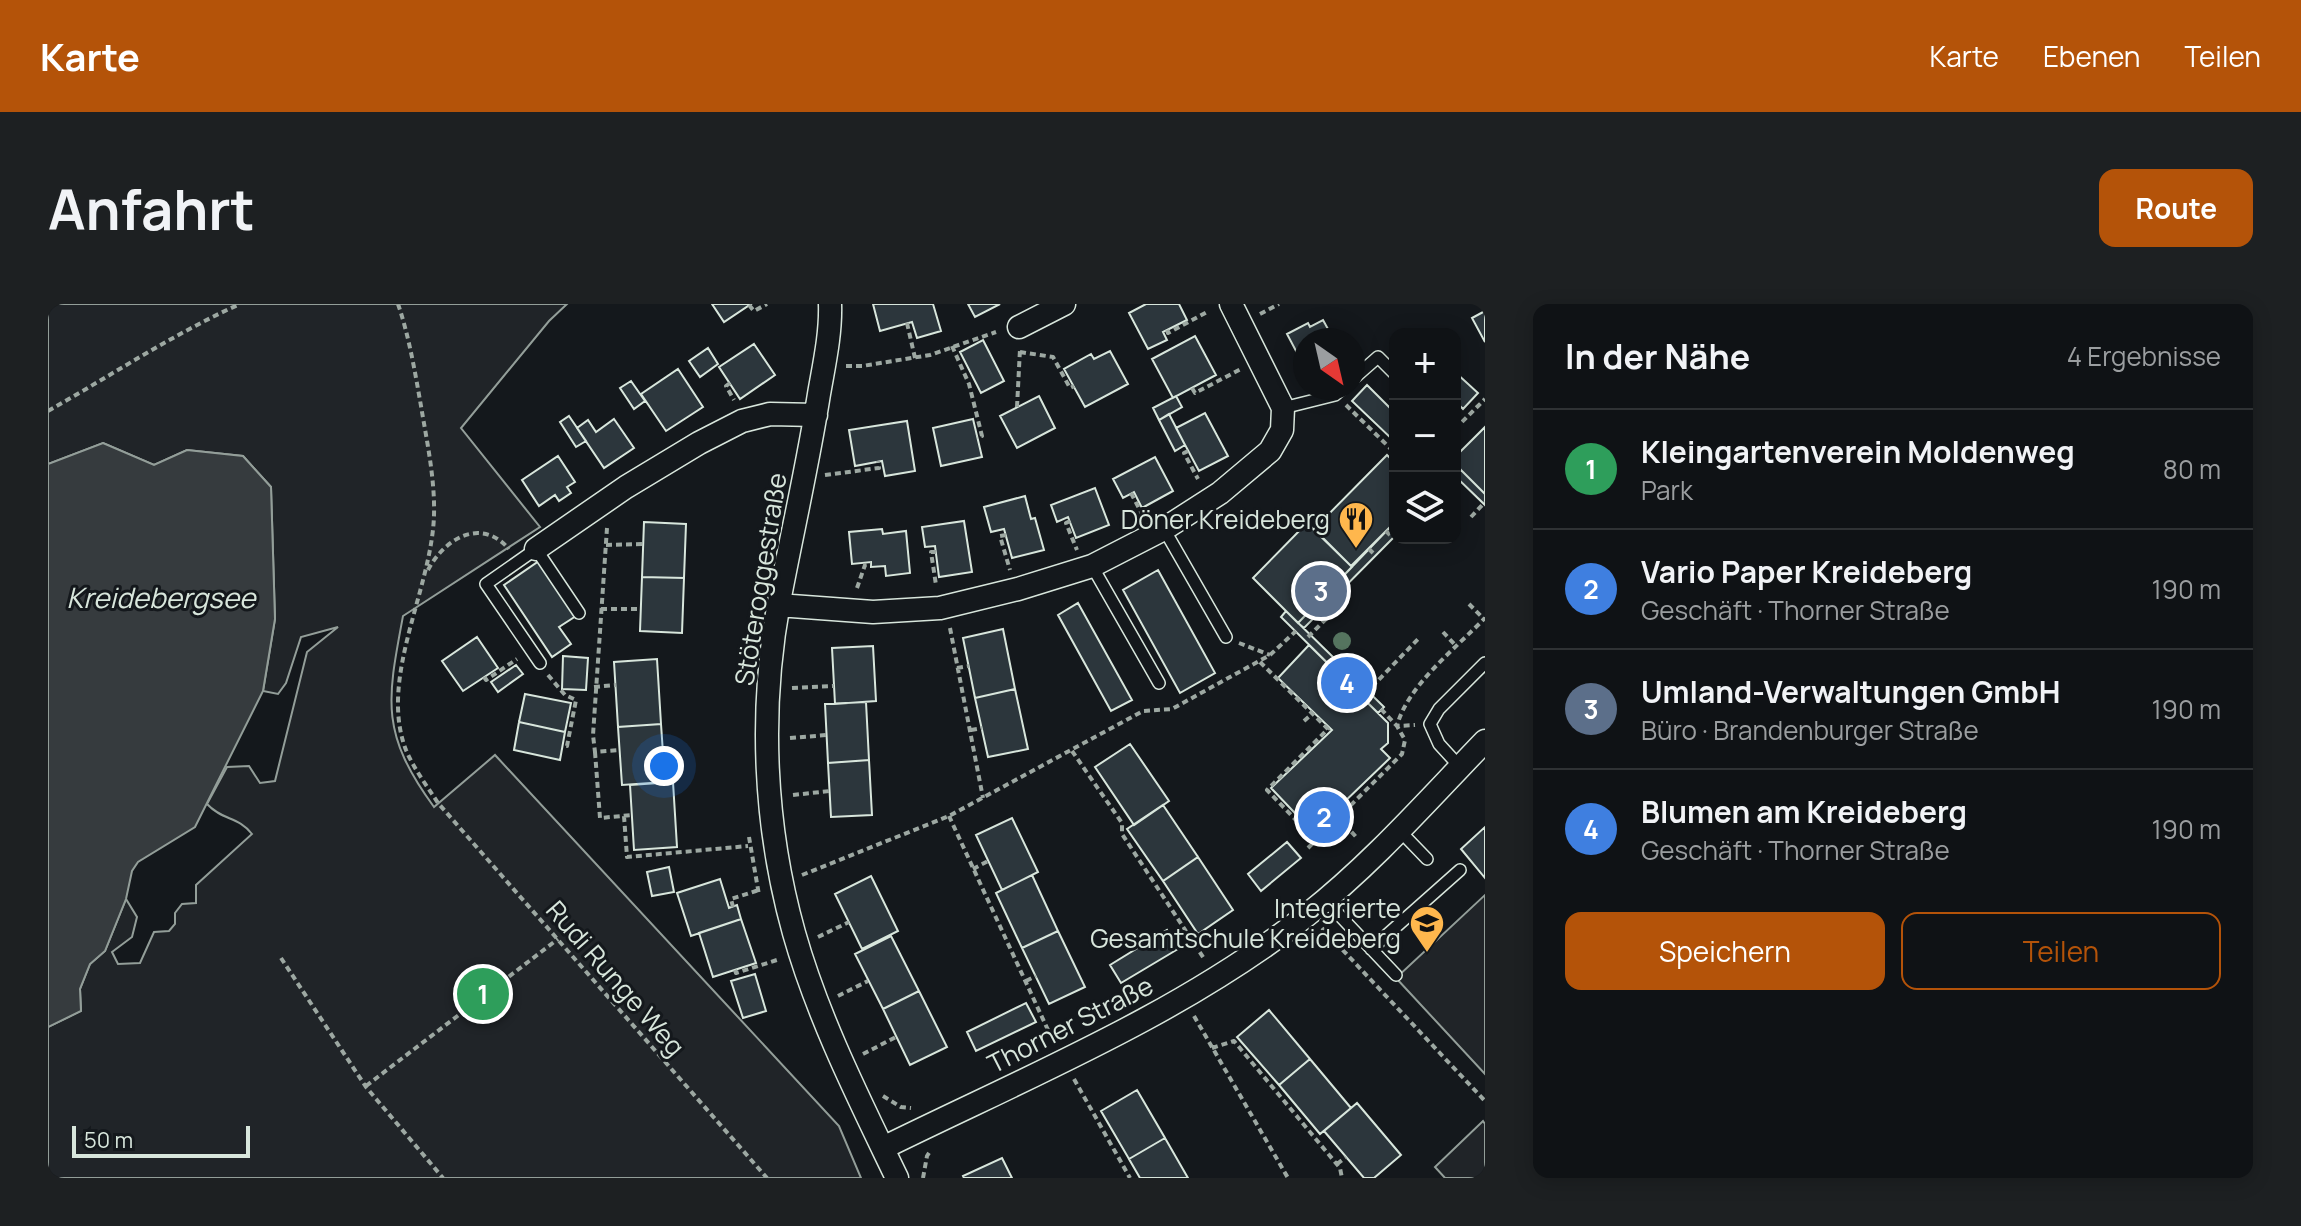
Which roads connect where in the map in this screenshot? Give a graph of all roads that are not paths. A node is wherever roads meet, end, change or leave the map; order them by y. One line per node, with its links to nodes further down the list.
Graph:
1 (830, 304): 9 (street, Stöteroggestraße)
2 (1064, 304): 4 (street)
3 (1220, 308): 8 (street)
4 (1019, 327)
5 (1365, 368): 6 (lane)
6 (1389, 368)
7 (1311, 400): 8 (lane)
8 (1283, 408): 10 (street)
9 (816, 415): 11 (street); 13 (street, Stöteroggestraße)
10 (1164, 529): 12 (street); 15 (lane)
11 (527, 554): 14 (lane); 16 (lane)
12 (1088, 567): 13 (street); 18 (lane)
13 (778, 605): 27 (street, Stöteroggestraße)
14 (579, 613)
15 (1226, 637)
16 (540, 663)
17 (1485, 663): 20 (lane)
18 (1159, 683)
19 (1485, 741): 20 (street, Thorner Straße)
20 (1453, 760): 21 (street, Thorner Straße)
21 (1399, 830): 22 (lane); 24 (street, Thorner Straße)
22 (1427, 859)
23 (1460, 870): 25 (lane)
24 (1325, 900): 25 (lane); 27 (street, Thorner Straße)
25 (1371, 949): 26 (lane)
26 (1396, 975)
27 (883, 1148): 28 (street, Stöteroggestraße)
28 (897, 1178)

